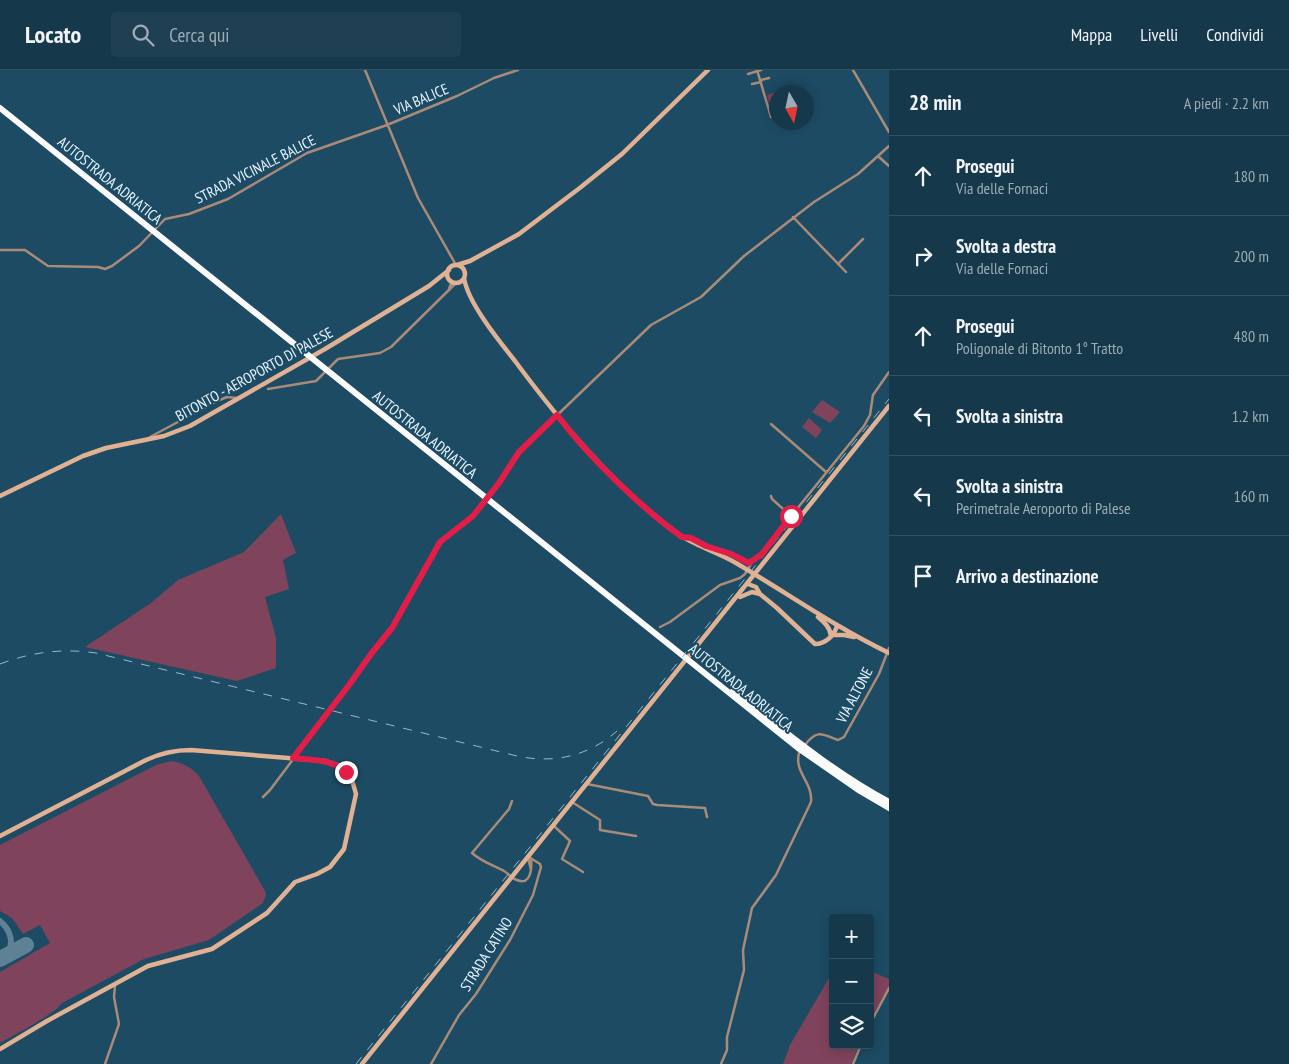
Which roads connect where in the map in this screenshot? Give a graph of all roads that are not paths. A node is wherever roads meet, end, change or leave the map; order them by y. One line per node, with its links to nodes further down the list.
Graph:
1 (365, 70): 13 (street)
2 (518, 70): 13 (street, VIA BALICE)
3 (708, 70): 21 (main road)
4 (759, 70): 6 (street); 8 (street)
5 (853, 70): 14 (street)
6 (748, 74)
7 (769, 78): 8 (street)
8 (761, 81): 9 (street); 12 (street)
9 (752, 84)
10 (0, 103): 53 (highway, AUTOSTRADA ADRIATICA)
11 (0, 108): 53 (highway, AUTOSTRADA ADRIATICA)
12 (769, 110)
13 (387, 125): 20 (street, STRADA VICINALE BALICE); 23 (street)
14 (889, 132)
15 (889, 146): 16 (street)
16 (878, 157): 17 (street); 18 (street)
17 (889, 166)
18 (793, 217): 22 (street); 34 (street)
19 (863, 239): 22 (street)
20 (0, 250)
21 (470, 262): 23 (main road); 24 (main road)
22 (838, 264): 25 (street)
23 (453, 267): 24 (main road); 27 (main road); 28 (main road)
24 (464, 271): 26 (main road)
25 (846, 272)
26 (464, 278): 27 (main road); 29 (main road)
27 (455, 281): 28 (main road); 29 (main road); 31 (street)
28 (429, 286): 32 (main road, BITONTO - AEROPORTO DI PALESE)
29 (466, 288): 34 (main road)
30 (889, 372): 37 (street)
31 (268, 389)
32 (236, 398): 36 (main road, BITONTO - AEROPORTO DI PALESE); 36 (street)
33 (889, 406): 43 (main road)
34 (557, 415): 41 (main road); 57 (street)
35 (771, 424): 37 (street)
36 (147, 439): 38 (main road, BITONTO - AEROPORTO DI PALESE)
37 (826, 472): 40 (street)
38 (0, 496)
39 (772, 496): 40 (street)
40 (791, 516): 42 (street)
41 (682, 537): 42 (street); 47 (main road)
42 (752, 561): 49 (street)
43 (759, 570): 44 (main road); 45 (main road)
44 (748, 584): 45 (main road); 46 (main road)
45 (757, 591): 46 (main road); 50 (main road)
46 (735, 600): 58 (main road)
47 (810, 610): 48 (main road); 50 (main road)
48 (837, 626): 50 (main road); 51 (main road)
49 (660, 627)
50 (831, 636): 51 (main road)
51 (862, 640): 52 (main road)
52 (888, 651): 55 (street, VIA ALTONE)
53 (681, 653): 54 (highway, AUTOSTRADA ADRIATICA)
54 (692, 662): 62 (highway, AUTOSTRADA ADRIATICA); 63 (highway, AUTOSTRADA ADRIATICA)
55 (805, 745)
56 (799, 754): 81 (street)
57 (293, 758): 59 (street); 66 (main road); 73 (main road)
58 (586, 784): 61 (main road); 64 (street)
59 (263, 797)
60 (512, 801): 70 (street)
61 (572, 802): 65 (main road); 67 (street)
62 (889, 802)
63 (889, 808)
64 (707, 817)
65 (553, 825): 68 (main road); 72 (street)
66 (0, 836)
67 (636, 836)
68 (529, 858): 69 (street); 70 (street); 71 (main road)
69 (536, 861): 70 (street); 80 (street, STRADA CATINO)
70 (531, 866): 71 (street)
71 (519, 867): 79 (main road)
72 (583, 872)
73 (115, 985): 76 (main road); 78 (street)
74 (889, 988): 75 (street)
75 (874, 1016)
76 (0, 1049)
77 (859, 1049): 82 (street)
78 (104, 1064)
79 (362, 1064)
80 (431, 1064)
81 (720, 1064)
82 (853, 1064)

